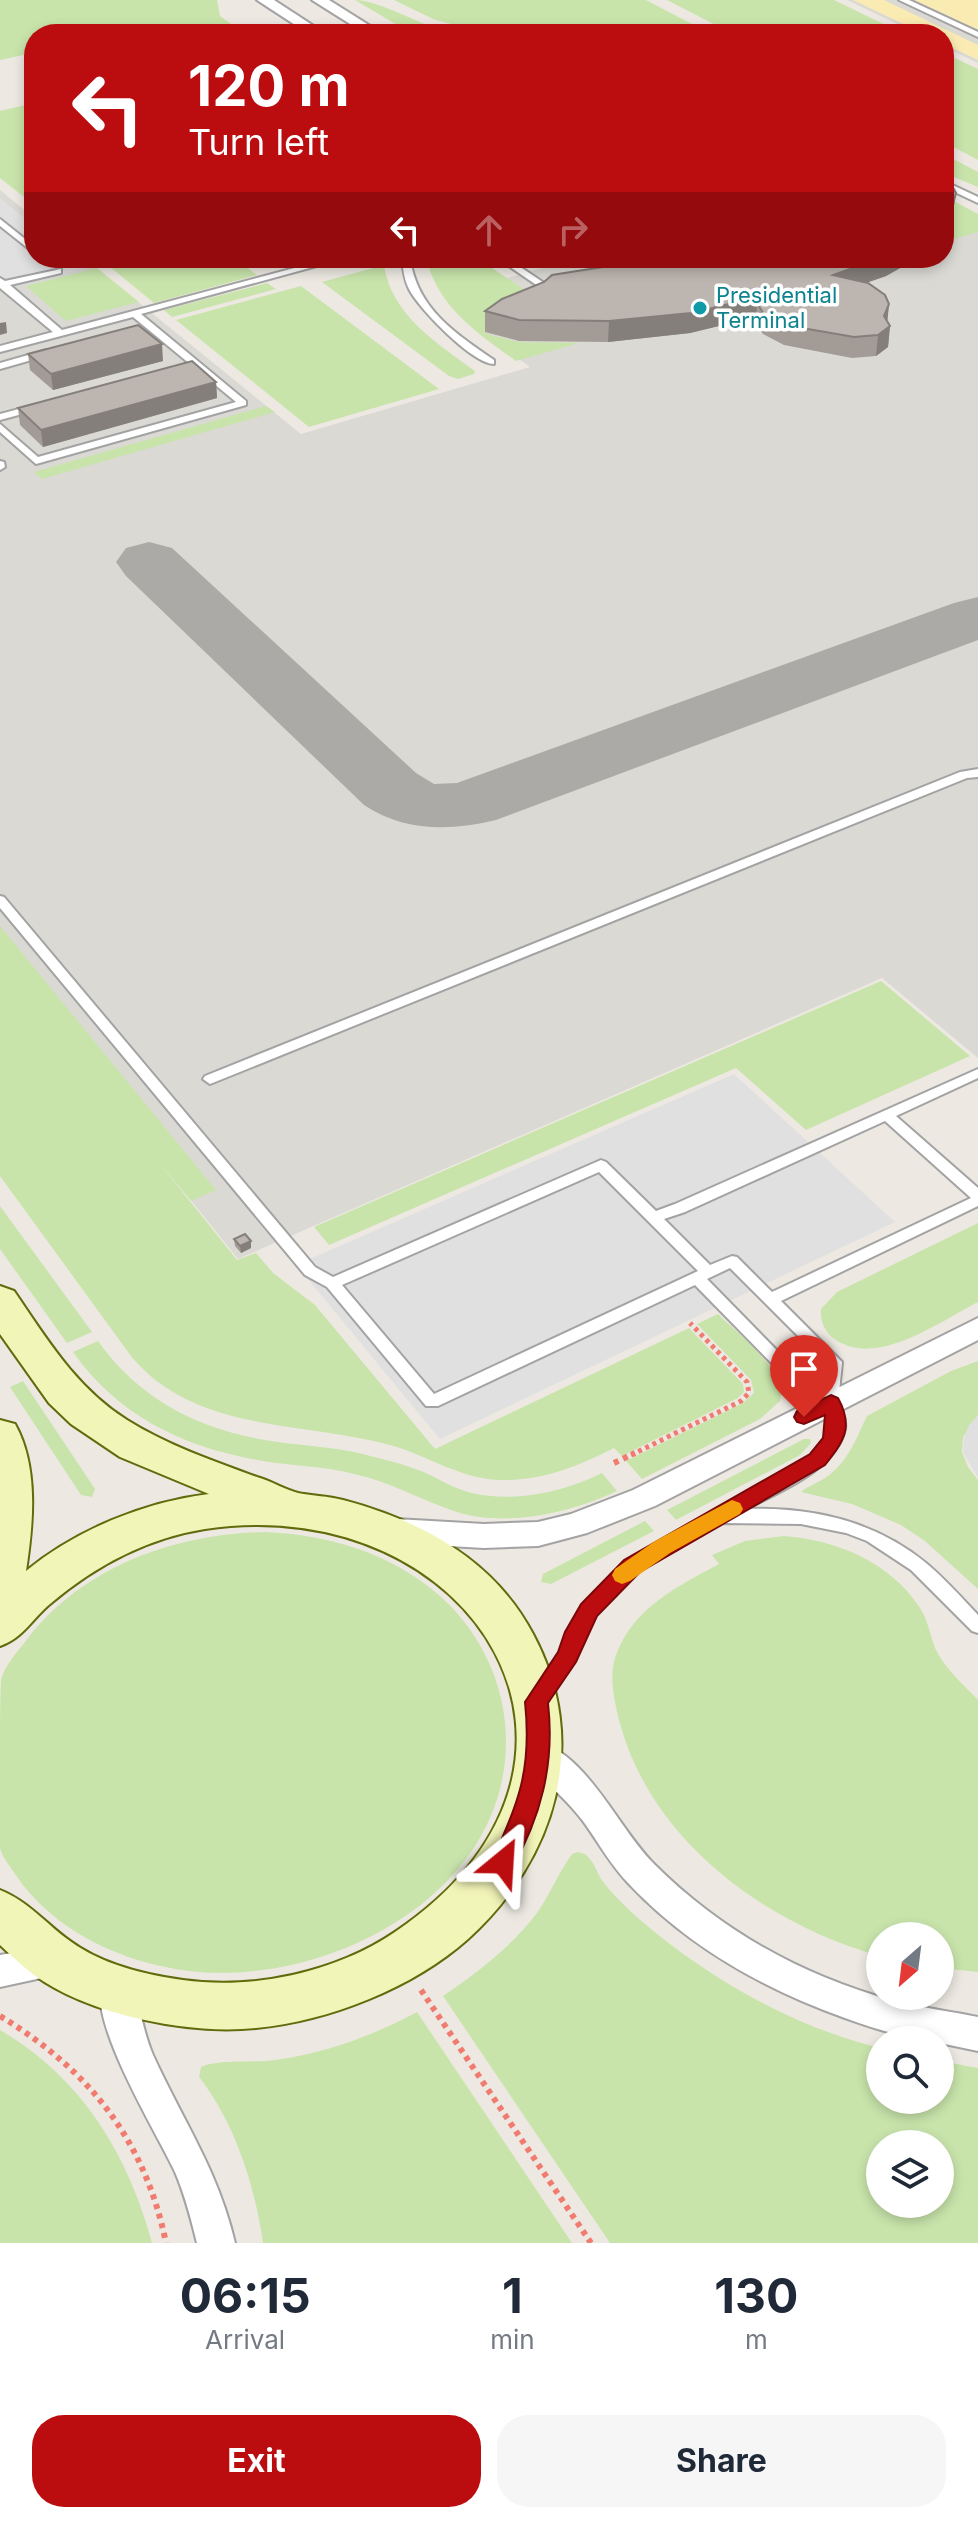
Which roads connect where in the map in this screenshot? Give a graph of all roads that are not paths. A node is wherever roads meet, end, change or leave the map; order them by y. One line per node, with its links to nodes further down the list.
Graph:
1 (264, 0): 4 (street)
2 (319, 0): 5 (street)
3 (903, 0): 6 (lane)
4 (303, 24)
5 (359, 24)
6 (978, 35)
7 (954, 189): 8 (lane)
8 (978, 200)
9 (0, 222): 10 (lane)
10 (24, 242)
11 (55, 268): 15 (lane)
12 (304, 268): 17 (lane)
13 (408, 268): 23 (lane)
14 (516, 268): 16 (lane)
15 (1, 284): 20 (lane)
16 (554, 294)
17 (134, 313): 18 (lane); 20 (lane)
18 (150, 326): 19 (lane); 24 (lane)
19 (135, 330)
20 (60, 333): 21 (lane)
21 (0, 349)
22 (60, 350): 25 (lane)
23 (491, 362)
24 (195, 364): 26 (lane); 29 (lane)
25 (0, 366)
26 (180, 368)
27 (45, 405): 28 (lane)
28 (0, 417)
29 (0, 427)
30 (978, 773): 33 (lane)
31 (0, 900): 38 (lane)
32 (978, 1073): 34 (lane)
33 (210, 1079)
34 (886, 1114): 35 (lane); 36 (lane)
35 (978, 1198): 39 (lane)
36 (653, 1217): 37 (lane); 38 (lane)
37 (702, 1275): 38 (lane); 39 (lane); 42 (lane)
38 (332, 1283)
39 (771, 1299): 42 (lane)
40 (0, 1301): 44 (street)
41 (975, 1331): 42 (street)
42 (831, 1403): 45 (lane); 46 (street)
43 (0, 1436): 47 (street)
44 (297, 1509): 46 (street); 49 (street)
45 (716, 1518): 48 (lane); 50 (lane)
46 (381, 1529): 50 (street)
47 (0, 1590)
48 (978, 1626)
49 (0, 1627)
50 (536, 1702): 51 (street)
51 (539, 1755): 55 (street); 56 (street)
52 (0, 1913): 53 (street)
53 (57, 1961): 54 (street); 55 (street)
54 (0, 1971)
55 (116, 1989): 57 (street)
56 (974, 2032)
57 (216, 2243)

